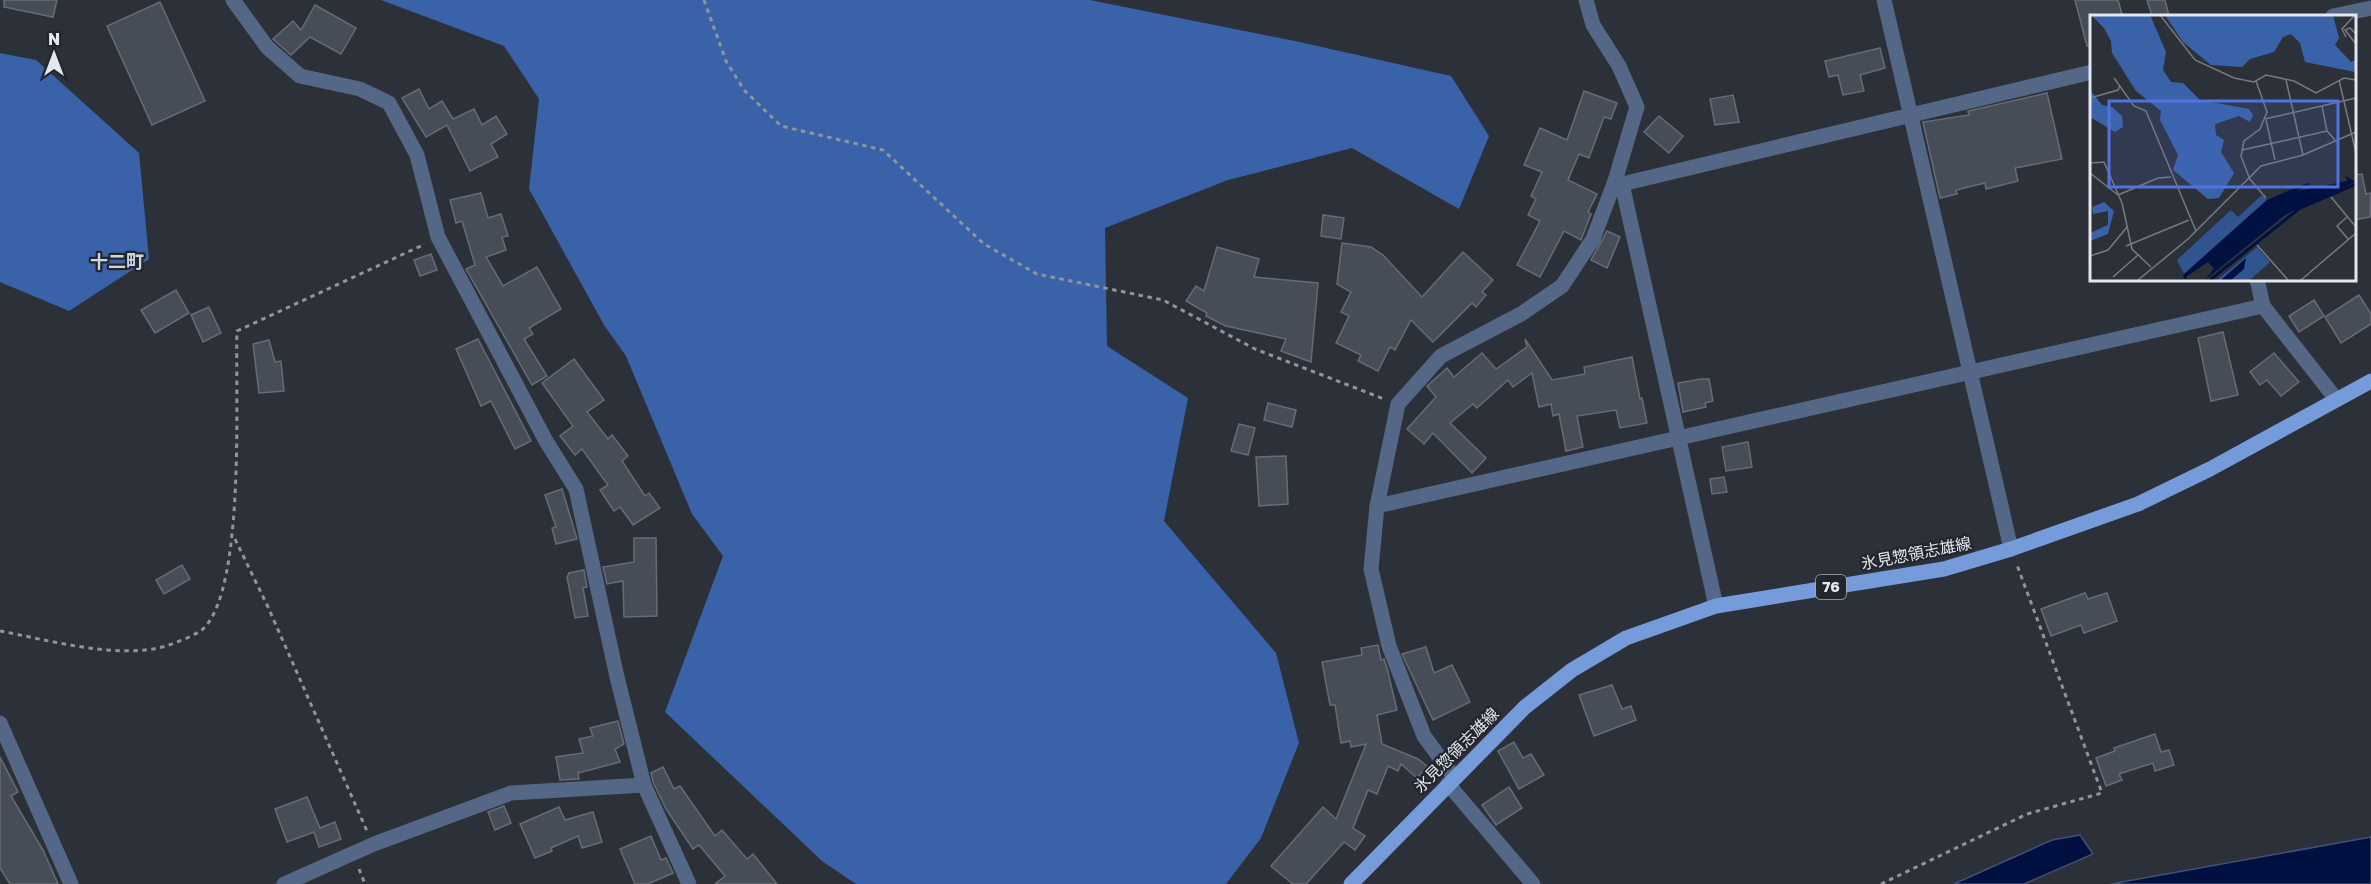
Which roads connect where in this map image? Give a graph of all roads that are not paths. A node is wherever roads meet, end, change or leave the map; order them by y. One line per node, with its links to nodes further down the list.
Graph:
1 (233, 0): 20 (street)
2 (1586, 0): 8 (street)
3 (1884, 0): 7 (street)
4 (2371, 8): 5 (street)
5 (2338, 15)
6 (2090, 72): 7 (street)
7 (1909, 114): 8 (street); 11 (street)
8 (1618, 183): 14 (street); 15 (street)
9 (2256, 280): 10 (street)
10 (2263, 306): 11 (street); 13 (street)
11 (1970, 373): 14 (street); 16 (street)
12 (2371, 381): 13 (main road, 氷見惣領志雄線 / 76)
13 (2336, 399): 16 (main road, 氷見惣領志雄線 / 76)
14 (1678, 436): 15 (street); 17 (street)
15 (1377, 506): 19 (street)
16 (2011, 549): 17 (main road, 氷見惣領志雄線 / 76)
17 (1716, 606): 19 (main road, 氷見惣領志雄線 / 76)
18 (0, 723): 21 (street)
19 (1451, 780): 24 (main road, 氷見惣領志雄線 / 76); 25 (street)
20 (644, 785): 22 (street); 23 (street)
21 (71, 884)
22 (284, 884)
23 (689, 884)
24 (1351, 884)
25 (1533, 884)

